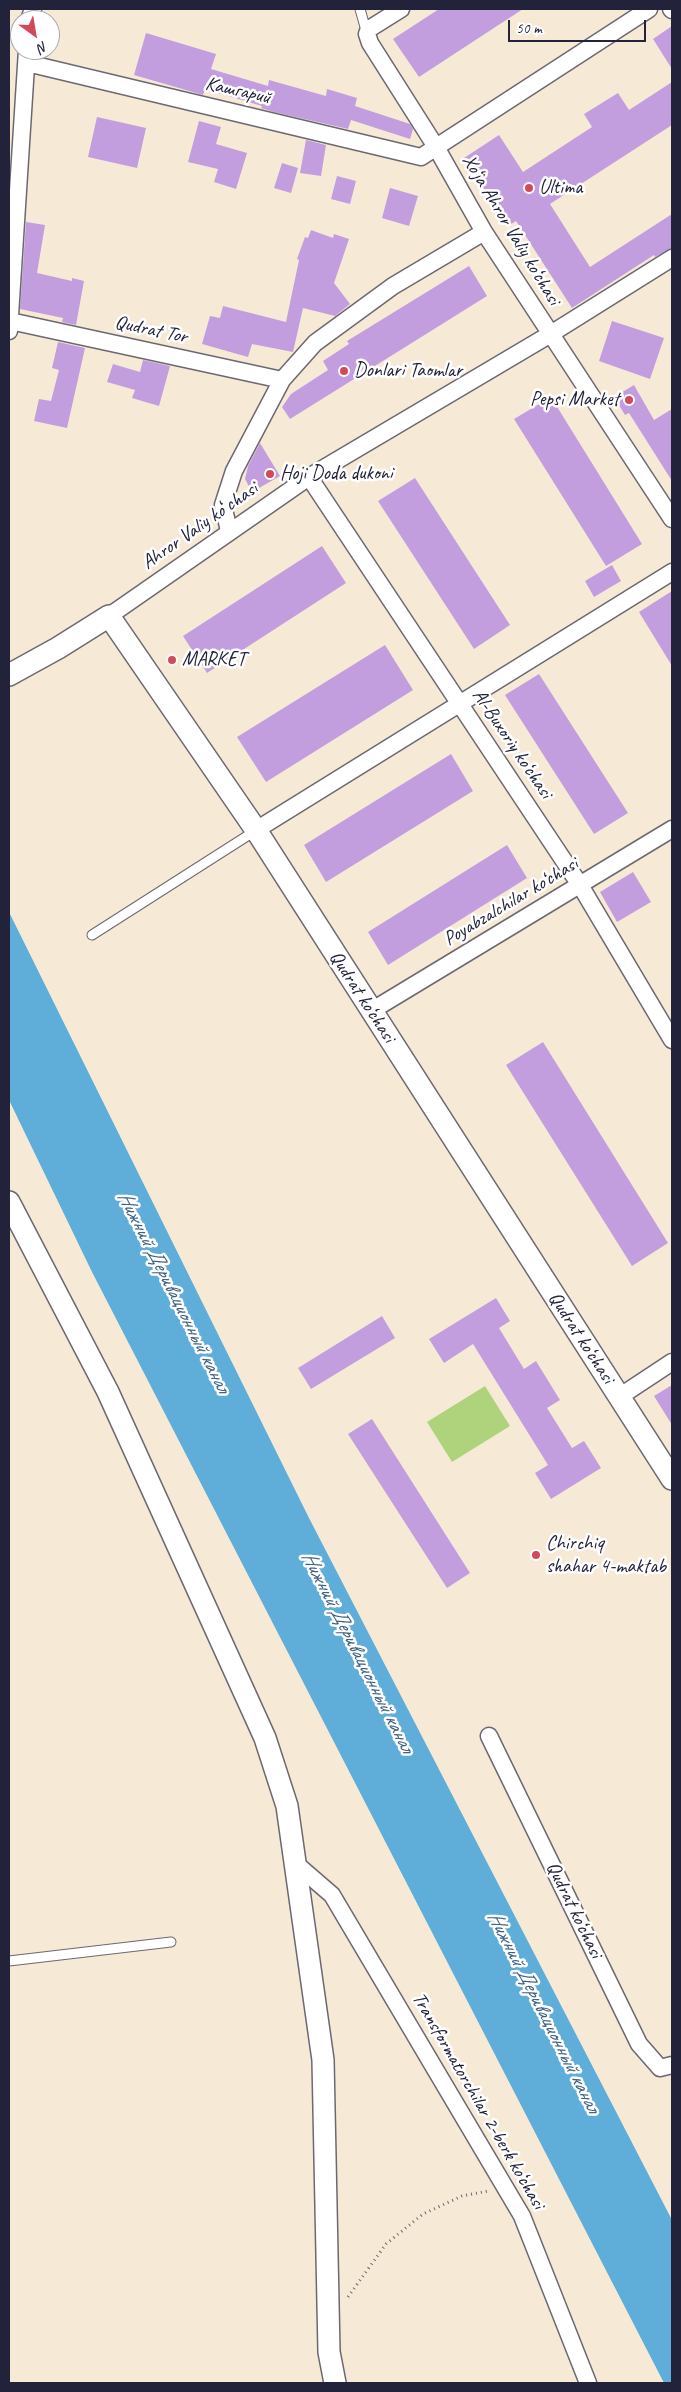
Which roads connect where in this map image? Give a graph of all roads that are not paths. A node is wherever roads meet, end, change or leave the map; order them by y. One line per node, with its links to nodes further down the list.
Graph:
1 (360, 9): 4 (lane)
2 (401, 9): 4 (street)
3 (649, 9): 7 (street, Кашгарий)
4 (367, 34): 7 (street, Xo‘ja Ahror Valiy ko‘chasi)
5 (27, 60): 10 (street, Кашгарий)
6 (43, 60): 7 (street, Кашгарий)
7 (436, 147): 8 (street, Xo‘ja Ahror Valiy ko‘chasi)
8 (484, 232): 11 (street, Xo‘ja Ahror Valiy ko‘chasi); 12 (street)
9 (672, 258): 11 (street, Xo‘ja Ahror Valiy ko‘chasi)
10 (10, 326): 12 (street, Qudrat Tor)
11 (549, 335): 13 (street, Ahror Valiy koʻchasi); 14 (street, Xo‘ja Ahror Valiy ko‘chasi)
12 (282, 380): 16 (street)
13 (308, 477): 16 (street, Ahror Valiy koʻchasi); 20 (street, Al-Buxoriy ko‘chasi)
14 (667, 501): 15 (street, Xo‘ja Ahror Valiy ko‘chasi)
15 (672, 519)
16 (229, 531): 18 (street, Ahror Valiy koʻchasi)
17 (672, 572): 20 (street)
18 (109, 616): 19 (street); 22 (street, Qudrat ko‘chasi)
19 (9, 675)
20 (459, 704): 22 (street); 23 (street, Al-Buxoriy ko‘chasi)
21 (672, 829): 23 (street, Poyabzalchilar ko‘chasi)
22 (256, 830): 24 (lane); 25 (street, Qudrat ko‘chasi)
23 (580, 885): 25 (street, Poyabzalchilar ko‘chasi); 26 (street, Al-Buxoriy ko‘chasi)
24 (92, 936)
25 (371, 1011): 29 (street, Qudrat ko‘chasi)
26 (672, 1040)
27 (9, 1202): 32 (street)
28 (672, 1362): 29 (street)
29 (619, 1397): 30 (street, Qudrat ko‘chasi)
30 (670, 1470)
31 (489, 1736): 35 (street, Qudrat ko‘chasi)
32 (295, 1863): 36 (street); 37 (street, Transformatorchilar 2-berk ko‘chasi)
33 (171, 1942): 34 (lane)
34 (9, 1961)
35 (672, 2065)
36 (335, 2383)
37 (588, 2383)

